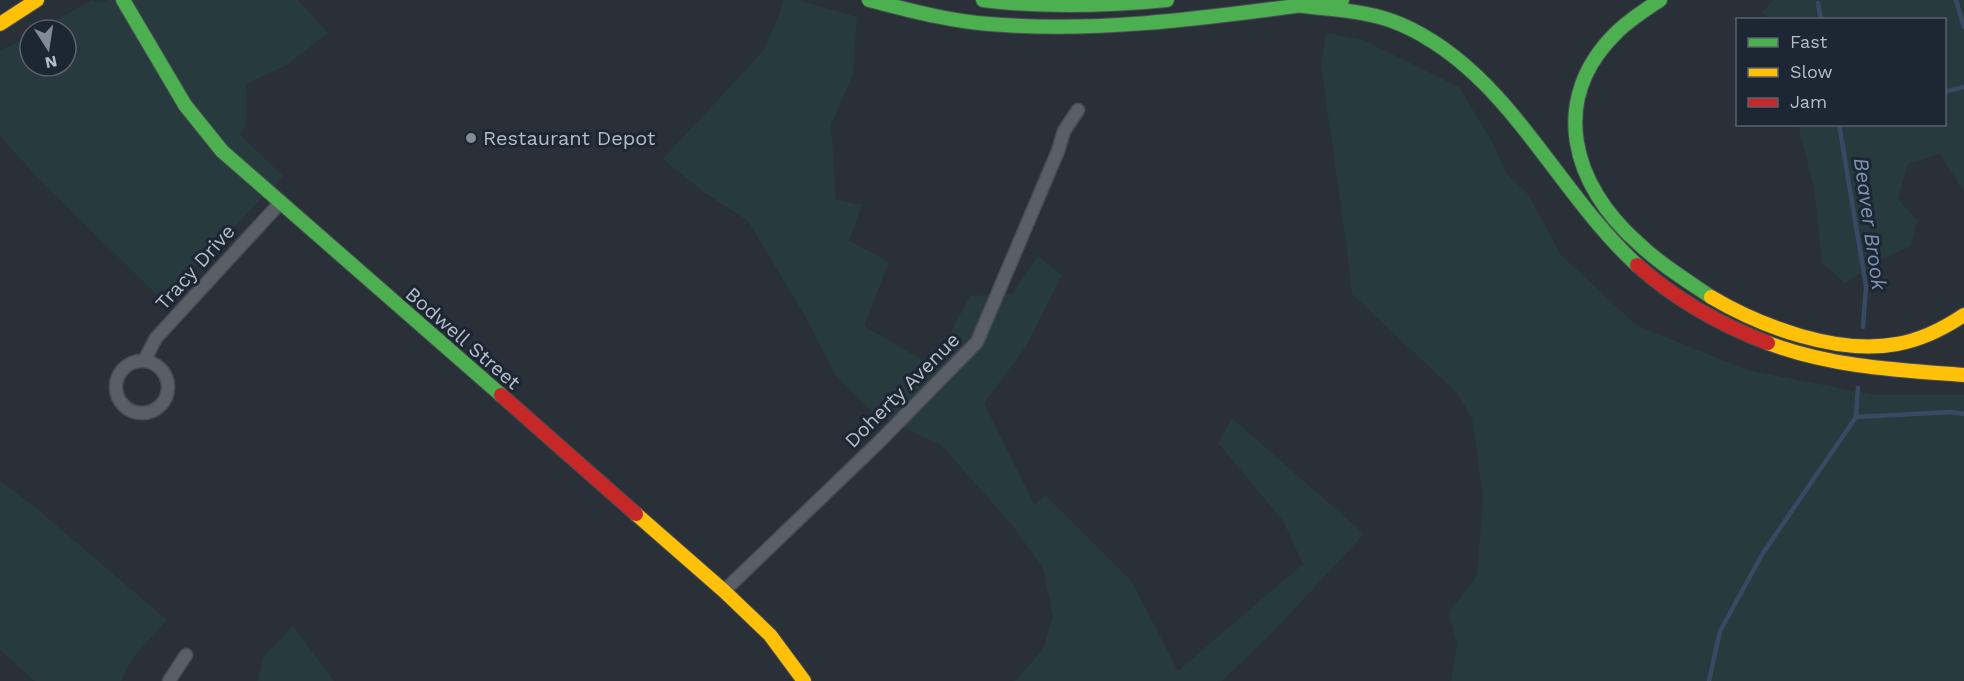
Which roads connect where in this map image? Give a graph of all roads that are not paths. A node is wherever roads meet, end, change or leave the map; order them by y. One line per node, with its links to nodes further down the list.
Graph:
1 (37, 0): 9 (main road)
2 (123, 0): 11 (main road, Bodwell Street)
3 (868, 0): 8 (main road)
4 (983, 0): 5 (main road)
5 (1167, 0)
6 (1342, 0): 8 (main road)
7 (1660, 0): 12 (main road)
8 (1297, 5): 14 (main road)
9 (0, 24)
10 (1078, 110): 15 (street, Doherty Avenue)
11 (280, 203): 13 (street, Tracy Drive); 15 (main road, Bodwell Street)
12 (1964, 315)
13 (144, 361): 13 (street)
14 (1964, 375)
15 (724, 591): 18 (main road, Bodwell Street)
16 (186, 655): 17 (street)
17 (169, 681)
18 (804, 681)

